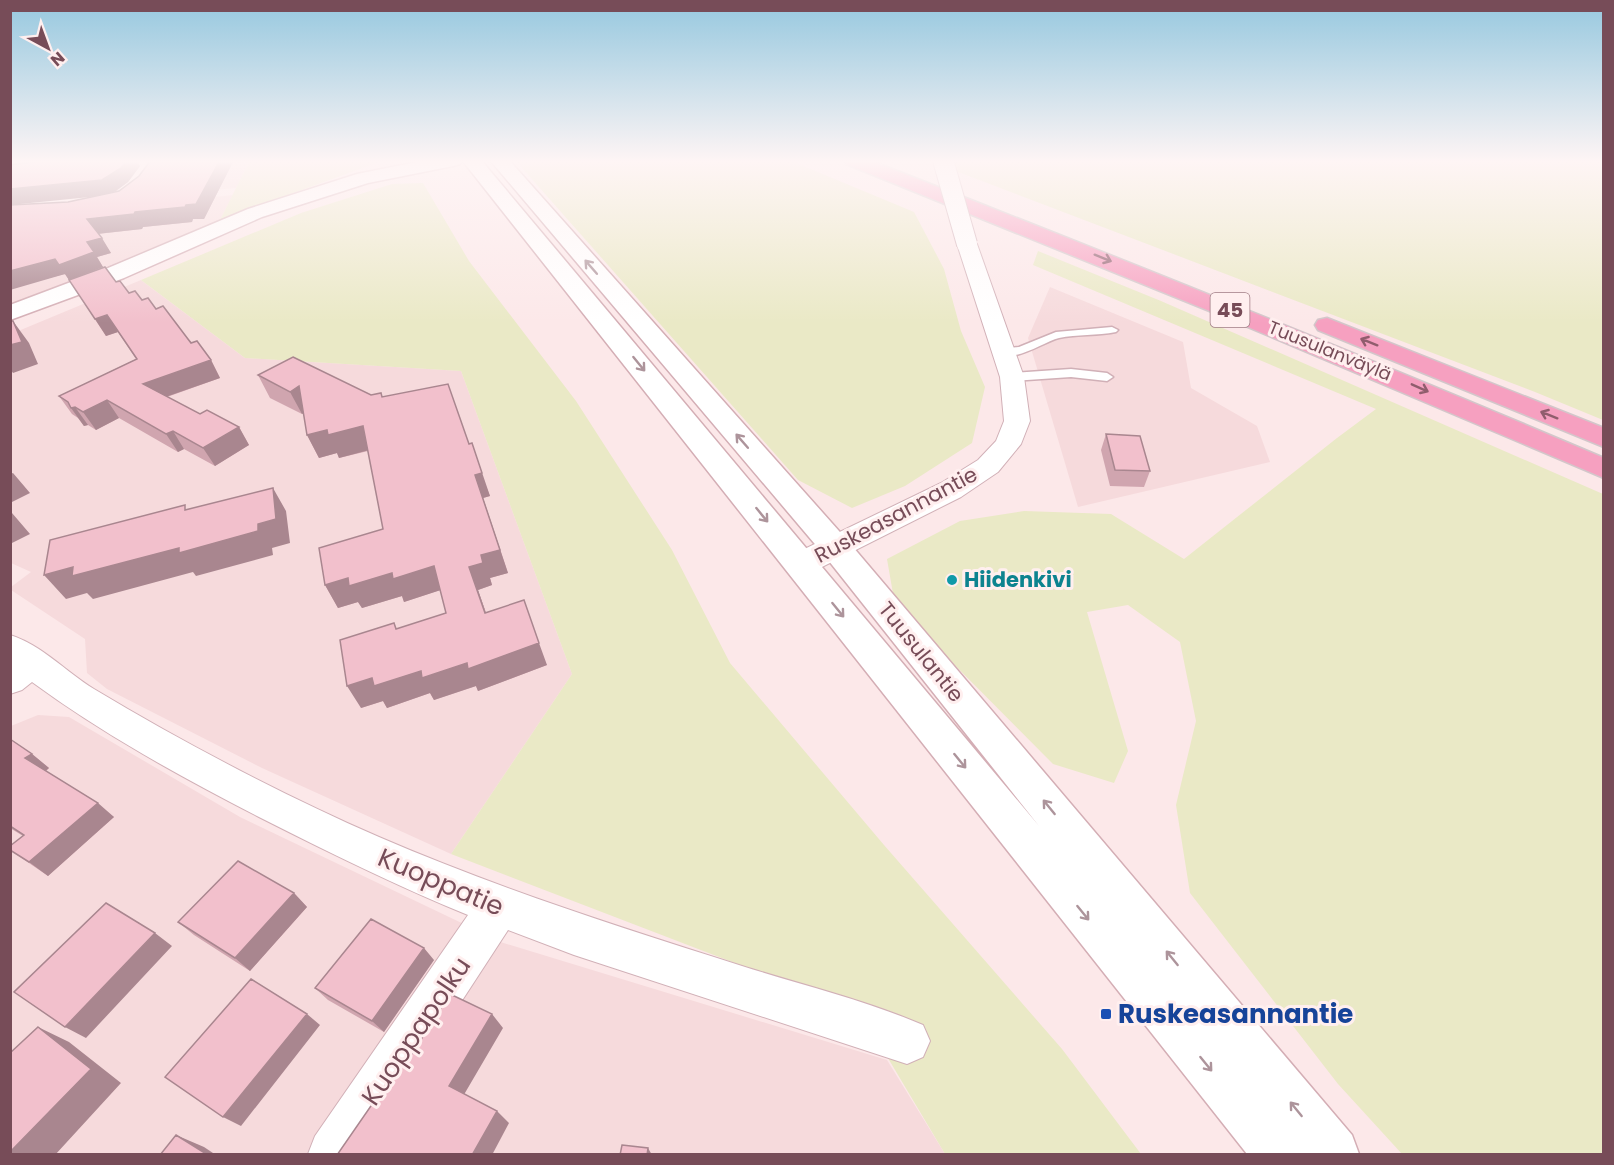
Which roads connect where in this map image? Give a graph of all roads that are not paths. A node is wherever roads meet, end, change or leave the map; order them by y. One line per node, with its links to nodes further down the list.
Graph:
1 (252, 214): 8 (main road)
2 (519, 214): 16 (main road, Tuusulantie, one-way to 16)
3 (543, 214): 16 (main road, Tuusulantie, one-way to 3)
4 (959, 214): 11 (street, Ruskeasannantie, bridge)
5 (989, 214): 15 (highway, Tuusulanväylä / 45, one-way to 15)
6 (1047, 214): 7 (highway)
7 (1110, 238)
8 (10, 313)
9 (1308, 317): 14 (highway, Tuusulanväylä, one-way to 9)
10 (1112, 330): 11 (lane)
11 (1002, 352): 12 (street, Ruskeasannantie)
12 (1012, 377): 13 (lane); 16 (street, Ruskeasannantie)
13 (1107, 377)
14 (1604, 438)
15 (1604, 469)
16 (818, 556): 21 (main road, Tuusulantie, one-way to 21); 22 (main road, Tuusulantie, one-way to 16)
17 (18, 664): 18 (street, Kuoppatie)
18 (499, 907): 19 (street, Kuoppatie); 20 (street, Kuoppapolku)
19 (907, 1041)
20 (333, 1155)
21 (1280, 1155)
22 (1333, 1155)

